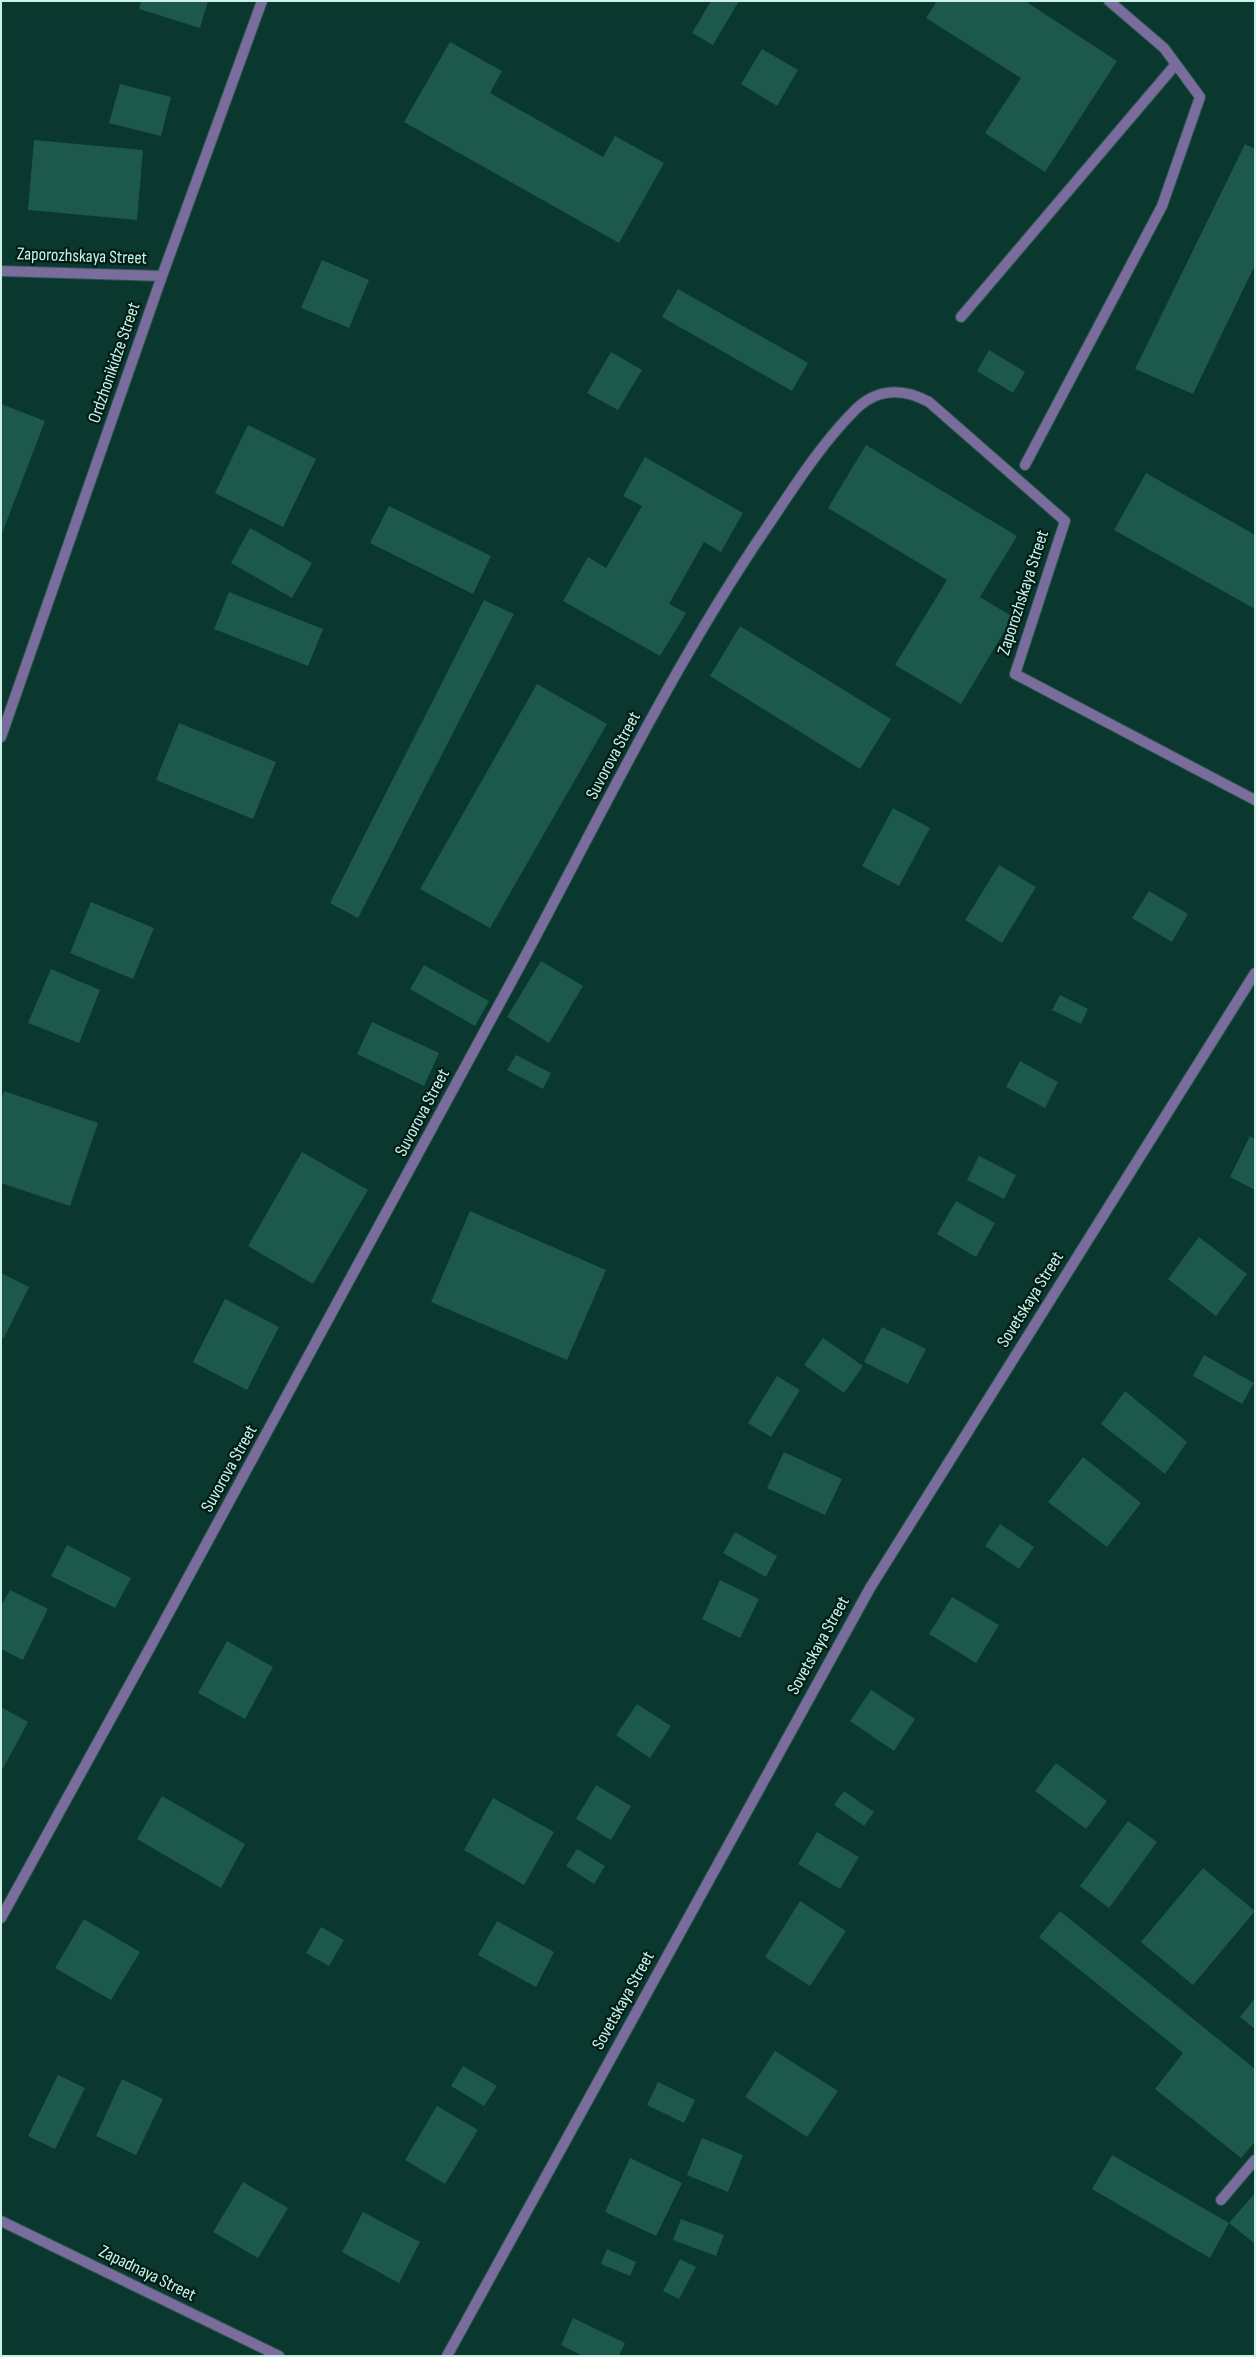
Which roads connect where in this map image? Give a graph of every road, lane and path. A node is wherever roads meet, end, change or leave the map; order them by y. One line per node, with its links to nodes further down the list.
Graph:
1 (262, 1): 5 (street, Ordzhonikidze Street)
2 (1110, 1): 3 (street)
3 (1176, 64): 6 (street); 8 (street)
4 (1, 270): 5 (street, Zaporozhskaya Street)
5 (162, 276): 9 (street, Ordzhonikidze Street)
6 (961, 317)
7 (929, 402): 10 (street, Zaporozhskaya Street); 12 (street, Suvorova Street)
8 (1024, 465)
9 (1, 737)
10 (1255, 800)
11 (1255, 973): 17 (street, Sovetskaya Street)
12 (1, 1918)
13 (1255, 2160): 14 (street)
14 (1222, 2200)
15 (1, 2222): 16 (street, Zapadnaya Street)
16 (280, 2356)
17 (447, 2356)

